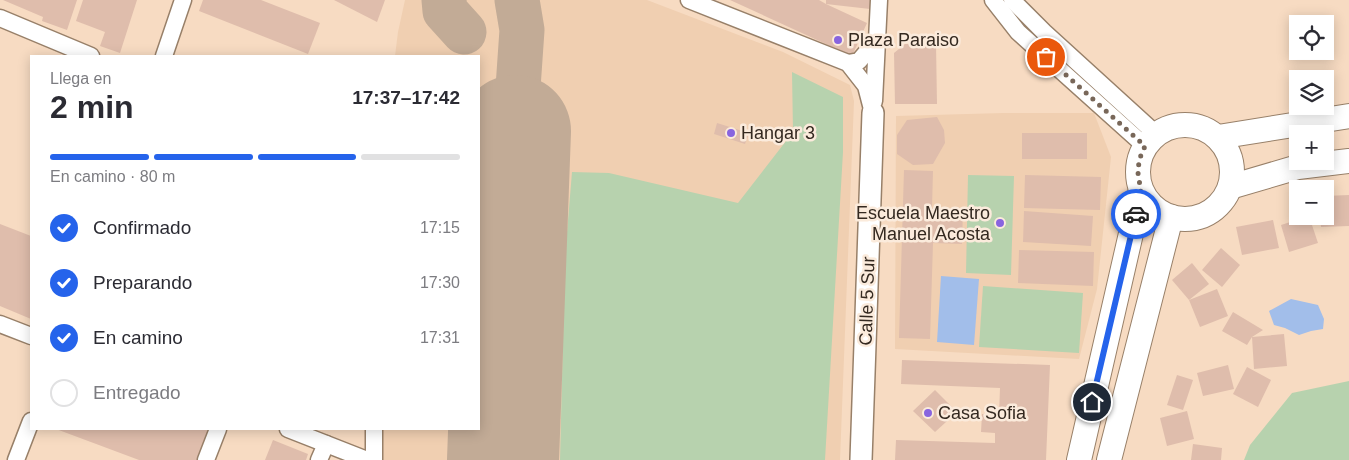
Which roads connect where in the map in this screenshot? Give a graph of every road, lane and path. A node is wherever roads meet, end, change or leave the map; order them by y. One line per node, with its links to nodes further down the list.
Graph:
1 (183, 0): 9 (street)
2 (689, 0): 10 (street)
3 (879, 0): 7 (street)
4 (993, 0): 14 (street)
5 (1012, 0): 14 (street)
6 (0, 18): 8 (street)
7 (878, 39): 10 (street); 11 (street)
8 (89, 55)
9 (164, 55)
10 (848, 63): 11 (street)
11 (873, 113): 31 (street, Calle 5 Sur)
12 (1349, 116): 13 (main road)
13 (1218, 137): 14 (main road); 16 (main road)
14 (1151, 140): 17 (main road)
15 (1349, 161): 16 (main road)
16 (1230, 187): 18 (main road)
17 (1141, 190): 18 (main road); 32 (main road)
18 (1171, 217): 33 (main road)
19 (0, 324): 20 (street)
20 (30, 336)
21 (30, 424): 26 (street)
22 (218, 430): 27 (street)
23 (291, 430): 25 (street)
24 (374, 430): 30 (street)
25 (326, 444): 28 (street); 29 (street)
26 (16, 460)
27 (206, 460)
28 (319, 460)
29 (367, 460)
30 (374, 460)
31 (861, 460)
32 (1079, 460)
33 (1109, 460)

